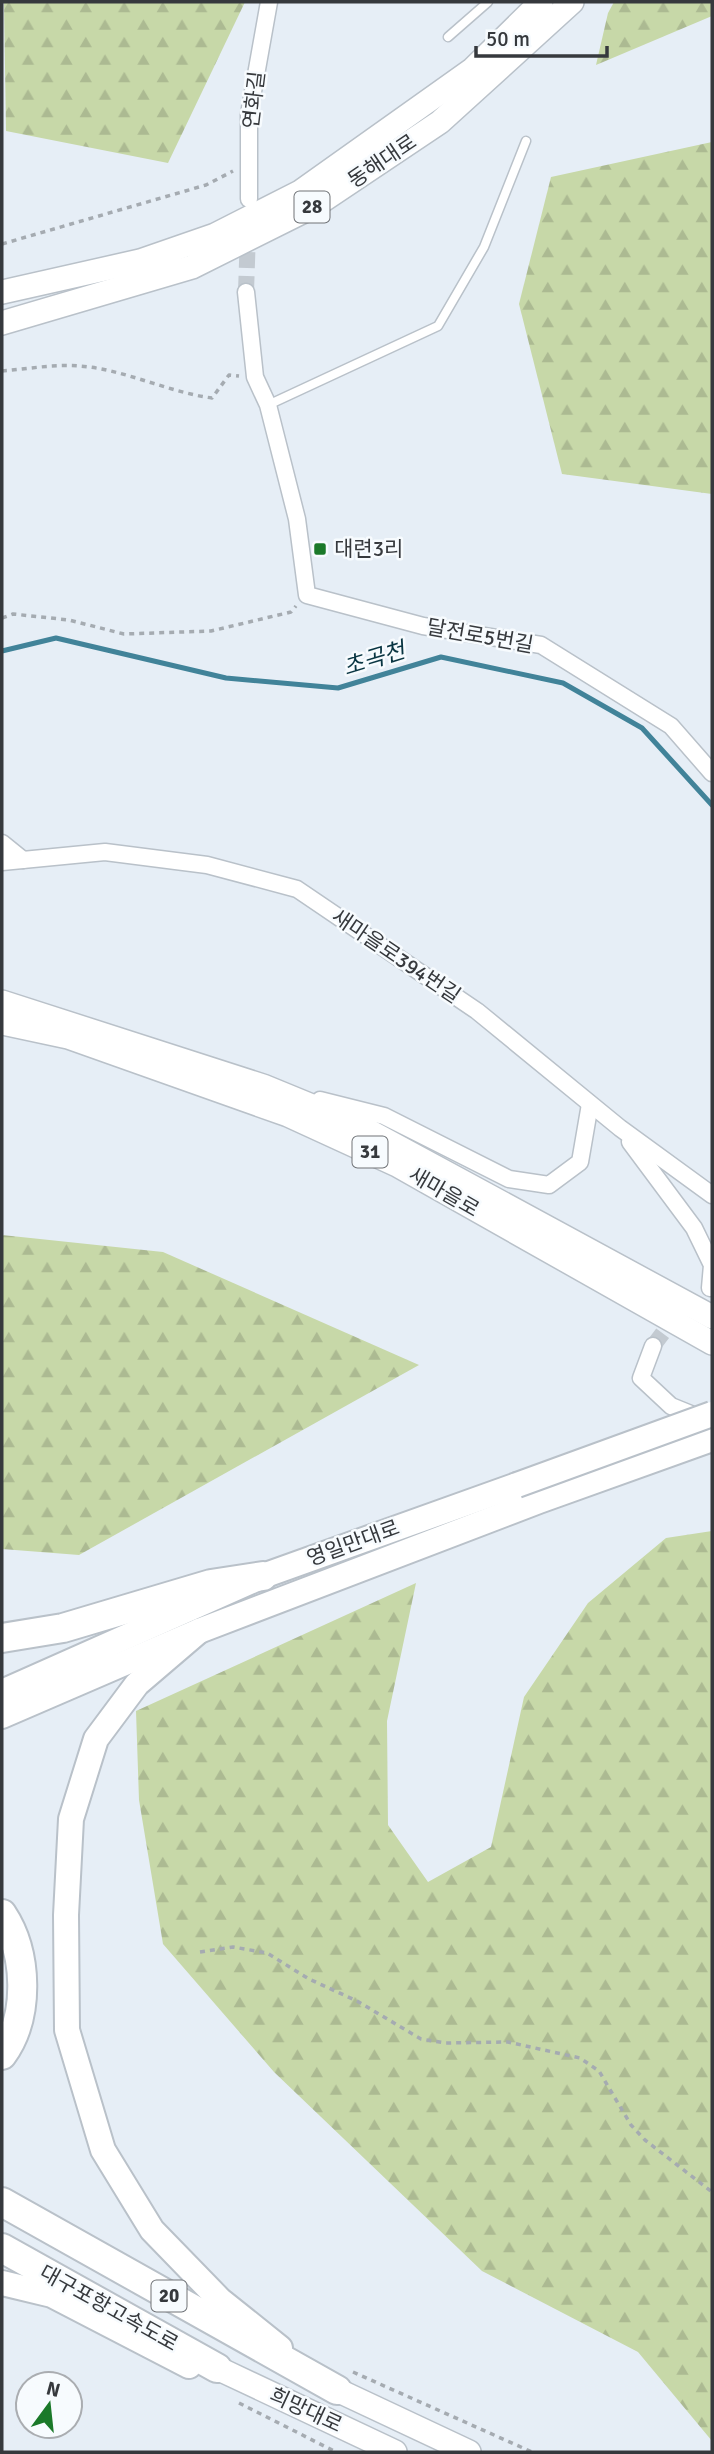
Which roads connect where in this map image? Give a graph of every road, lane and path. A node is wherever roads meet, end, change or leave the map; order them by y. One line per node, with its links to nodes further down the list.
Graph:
1 (269, 2): 7 (street, 연화길)
2 (488, 2): 5 (lane)
3 (541, 2): 10 (main road)
4 (572, 2): 12 (main road, 동해대로 / 28)
5 (448, 37)
6 (526, 141): 15 (lane)
7 (249, 162): 8 (street, 연화길); 9 (path)
8 (248, 199)
9 (2, 244)
10 (2, 292)
11 (246, 292): 14 (street)
12 (2, 323)
13 (2, 371): 14 (path)
14 (255, 377): 15 (street)
15 (268, 405): 16 (street)
16 (307, 595): 17 (path); 18 (street, 달전로5번길)
17 (2, 618)
18 (712, 774)
19 (2, 843): 20 (street)
20 (23, 860): 21 (street, 새마을로394번길); 27 (street, 새마을로394번길)
21 (2, 862)
22 (2, 1002): 26 (main road, 새마을로 / 31)
23 (2, 1023): 25 (main road, 새마을로 / 31)
24 (2, 1028): 25 (main road)
25 (68, 1037): 32 (main road, 새마을로 / 31)
26 (263, 1086): 27 (street); 31 (main road, 새마을로 / 31)
27 (590, 1104): 28 (street, 새마을로394번길)
28 (620, 1128): 29 (street, 새마을로394번길); 30 (street)
29 (712, 1195)
30 (706, 1289)
31 (712, 1317)
32 (712, 1343)
33 (653, 1346): 35 (street)
34 (712, 1414): 37 (highway, 영일만대로, bridge)
35 (712, 1423)
36 (712, 1439): 38 (highway, 영일만대로)
37 (263, 1576): 39 (highway); 40 (highway, 영일만대로)
38 (199, 1631): 41 (highway, 영일만대로); 50 (highway)
39 (2, 1638)
40 (2, 1692)
41 (2, 1716)
42 (2, 1914): 44 (highway)
43 (200, 1952): 45 (path)
44 (2, 2055)
45 (712, 2192)
46 (2, 2202): 50 (highway, 대구포항고속도로 / 20)
47 (2, 2248): 49 (highway, 대구포항고속도로 / 20)
48 (2, 2283): 49 (highway)
49 (217, 2368): 53 (main road, 희망대로)
50 (345, 2381): 54 (main road, 희망대로); 55 (path)
51 (239, 2403): 52 (path)
52 (337, 2452)
53 (395, 2452)
54 (469, 2452)
55 (532, 2452)

